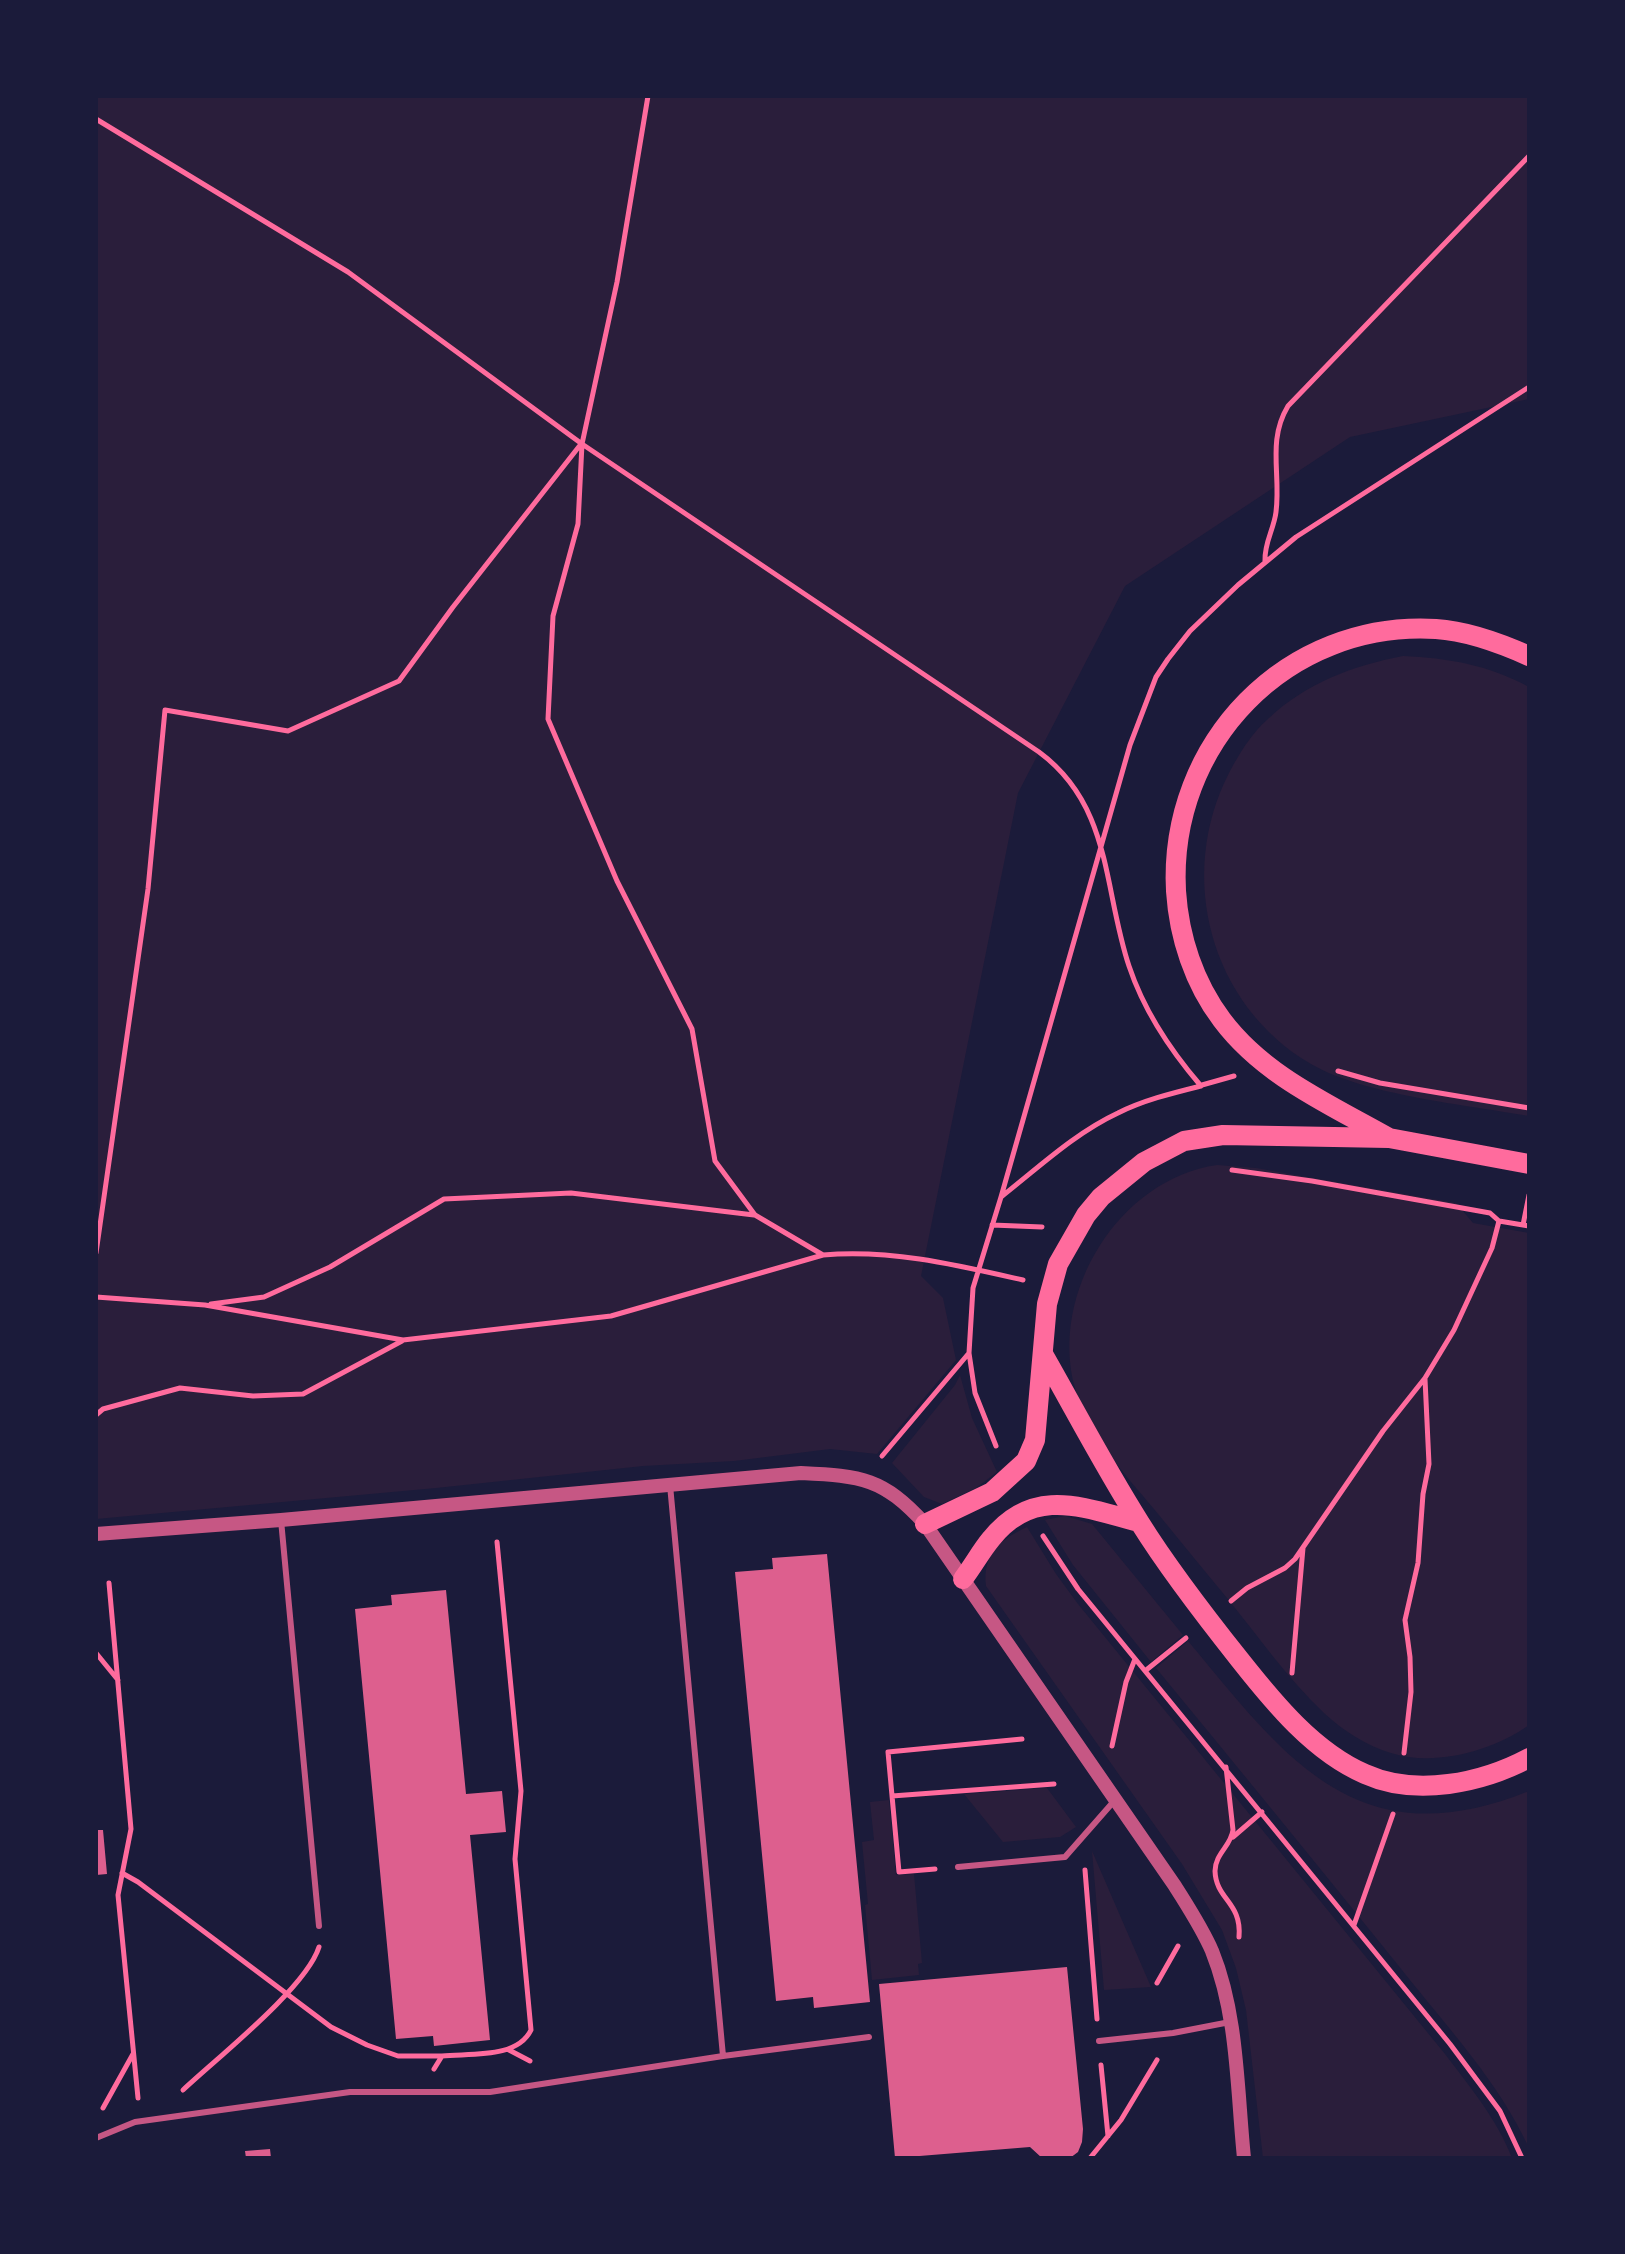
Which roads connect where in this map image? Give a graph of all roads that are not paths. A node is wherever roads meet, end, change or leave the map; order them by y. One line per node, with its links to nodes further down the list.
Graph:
1 (1529, 656): 2 (main road)
2 (1389, 1138): 3 (main road); 4 (main road)
3 (1528, 1164)
4 (1043, 1354): 7 (main road); 8 (main road)
5 (669, 1483): 6 (street); 8 (street); 18 (lane)
6 (281, 1520): 9 (street); 14 (lane)
7 (1139, 1522): 10 (main road); 11 (main road)
8 (925, 1524): 10 (street)
9 (96, 1534)
10 (963, 1579): 12 (street)
11 (1529, 1758)
12 (1115, 1800): 13 (lane); 15 (street)
13 (958, 1867)
14 (319, 1926)
15 (1230, 2022): 17 (lane); 20 (street)
16 (869, 2037): 18 (lane)
17 (1099, 2041)
18 (723, 2056): 19 (lane)
19 (96, 2138)
20 (1244, 2158)

